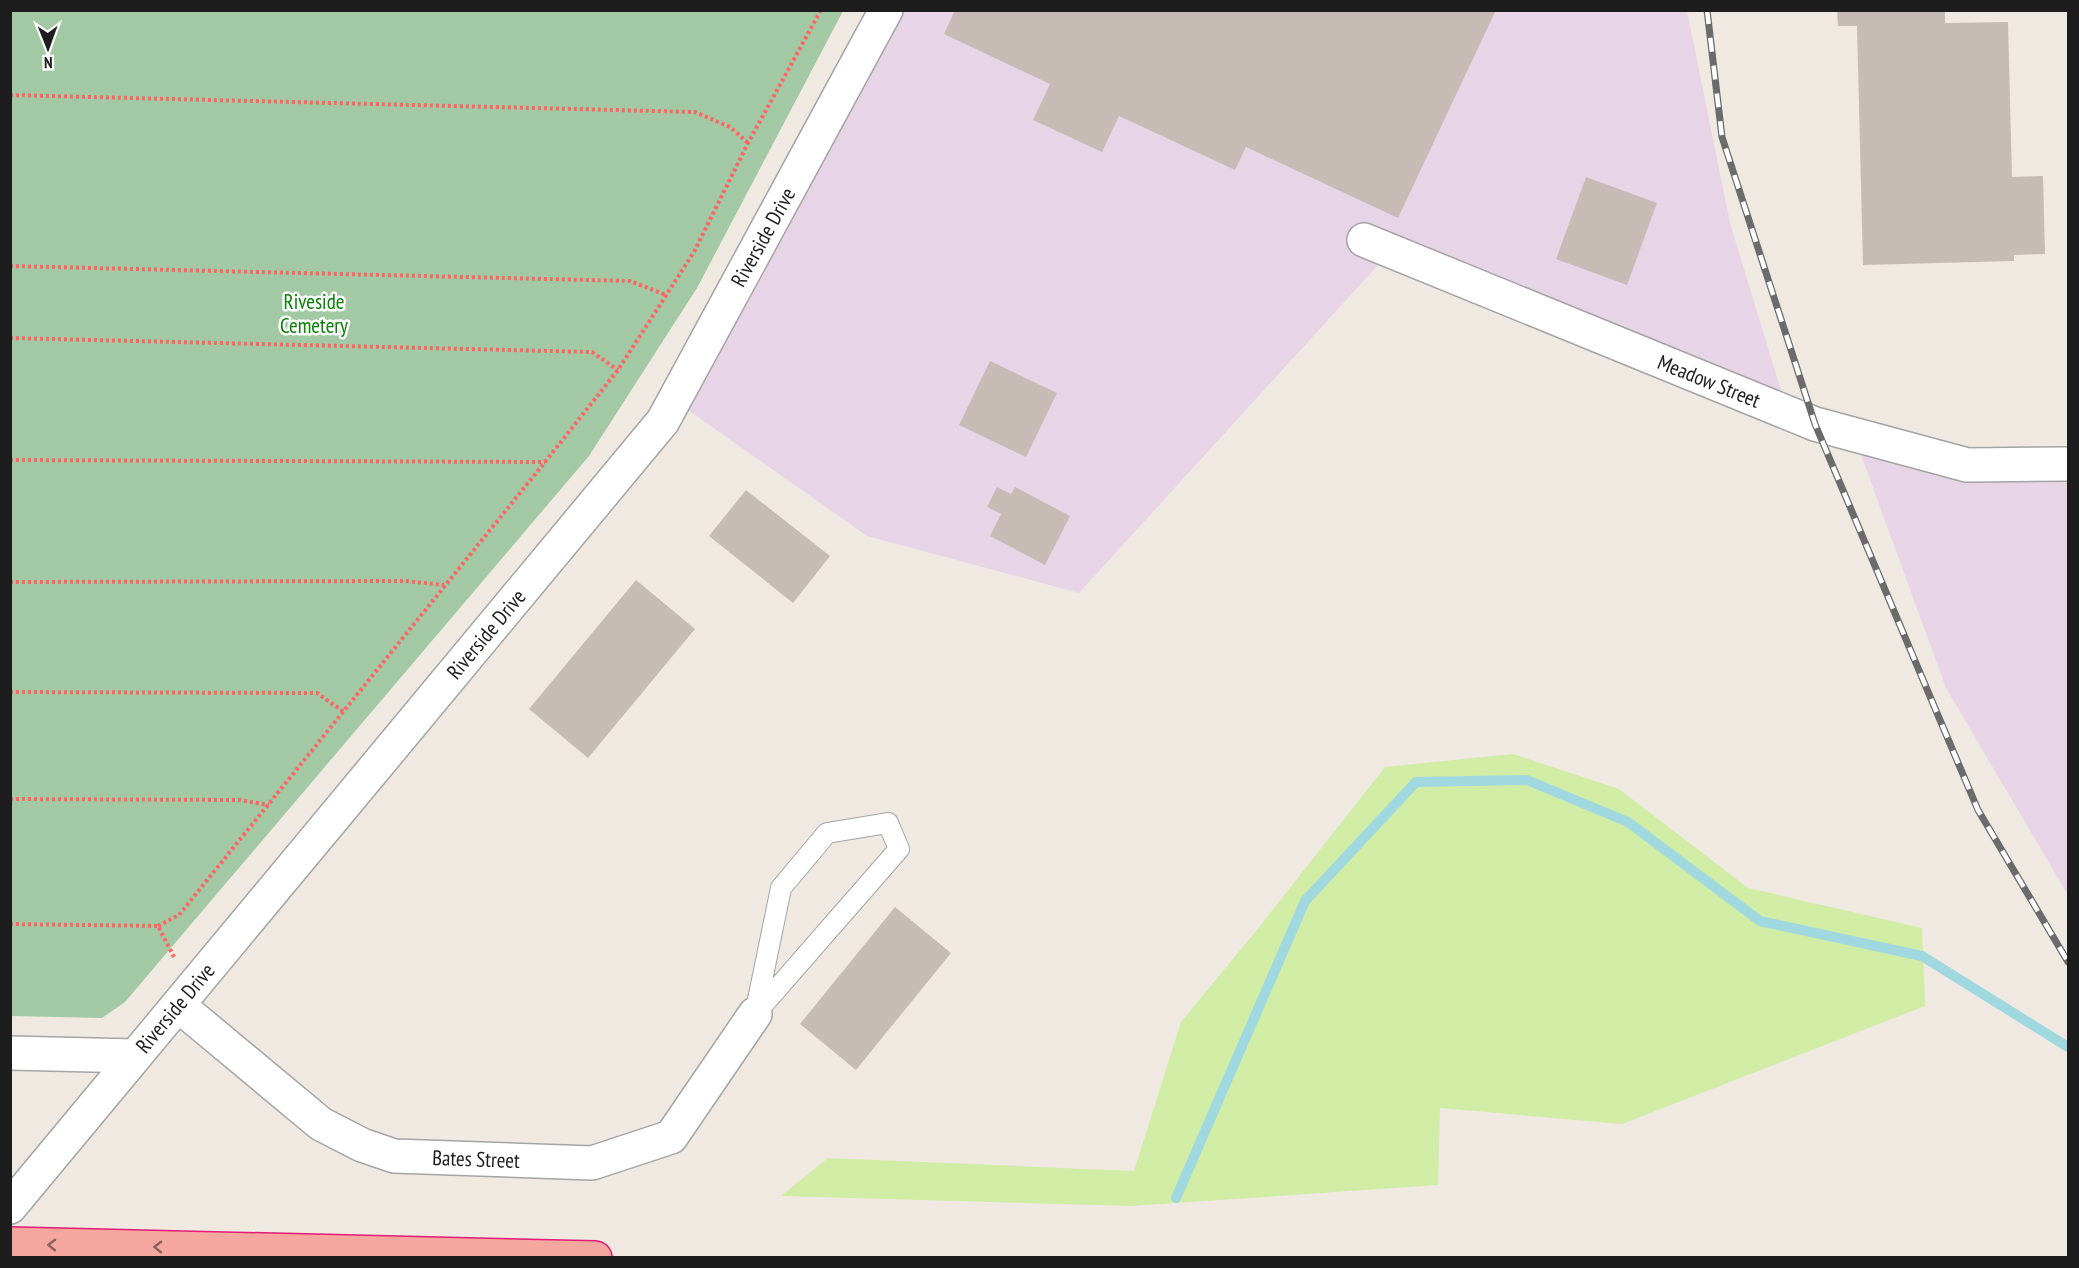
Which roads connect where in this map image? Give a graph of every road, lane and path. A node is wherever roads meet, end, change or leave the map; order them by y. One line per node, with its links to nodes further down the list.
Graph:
1 (820, 10): 4 (path)
2 (886, 10): 21 (street, Riverside Drive)
3 (10, 95): 4 (path)
4 (748, 143): 7 (path)
5 (1364, 240): 12 (street, Meadow Street)
6 (10, 266): 7 (path)
7 (666, 296): 9 (path)
8 (10, 338): 9 (path)
9 (618, 370): 11 (path)
10 (10, 460): 11 (path)
11 (545, 462): 14 (path)
12 (2068, 464)
13 (10, 582): 14 (path)
14 (445, 585): 16 (path)
15 (10, 692): 16 (path)
16 (344, 712): 18 (path)
17 (10, 799): 18 (path)
18 (269, 805): 20 (path)
19 (10, 924): 20 (path)
20 (158, 926): 21 (path)
21 (185, 997): 22 (street, Bates Street); 24 (street, Riverside Drive)
22 (755, 1014): 22 (lane)
23 (10, 1053): 24 (street)
24 (135, 1056): 25 (street, Riverside Drive)
25 (10, 1207)
26 (10, 1244): 27 (highway, one-way to 26)
27 (595, 1257)

